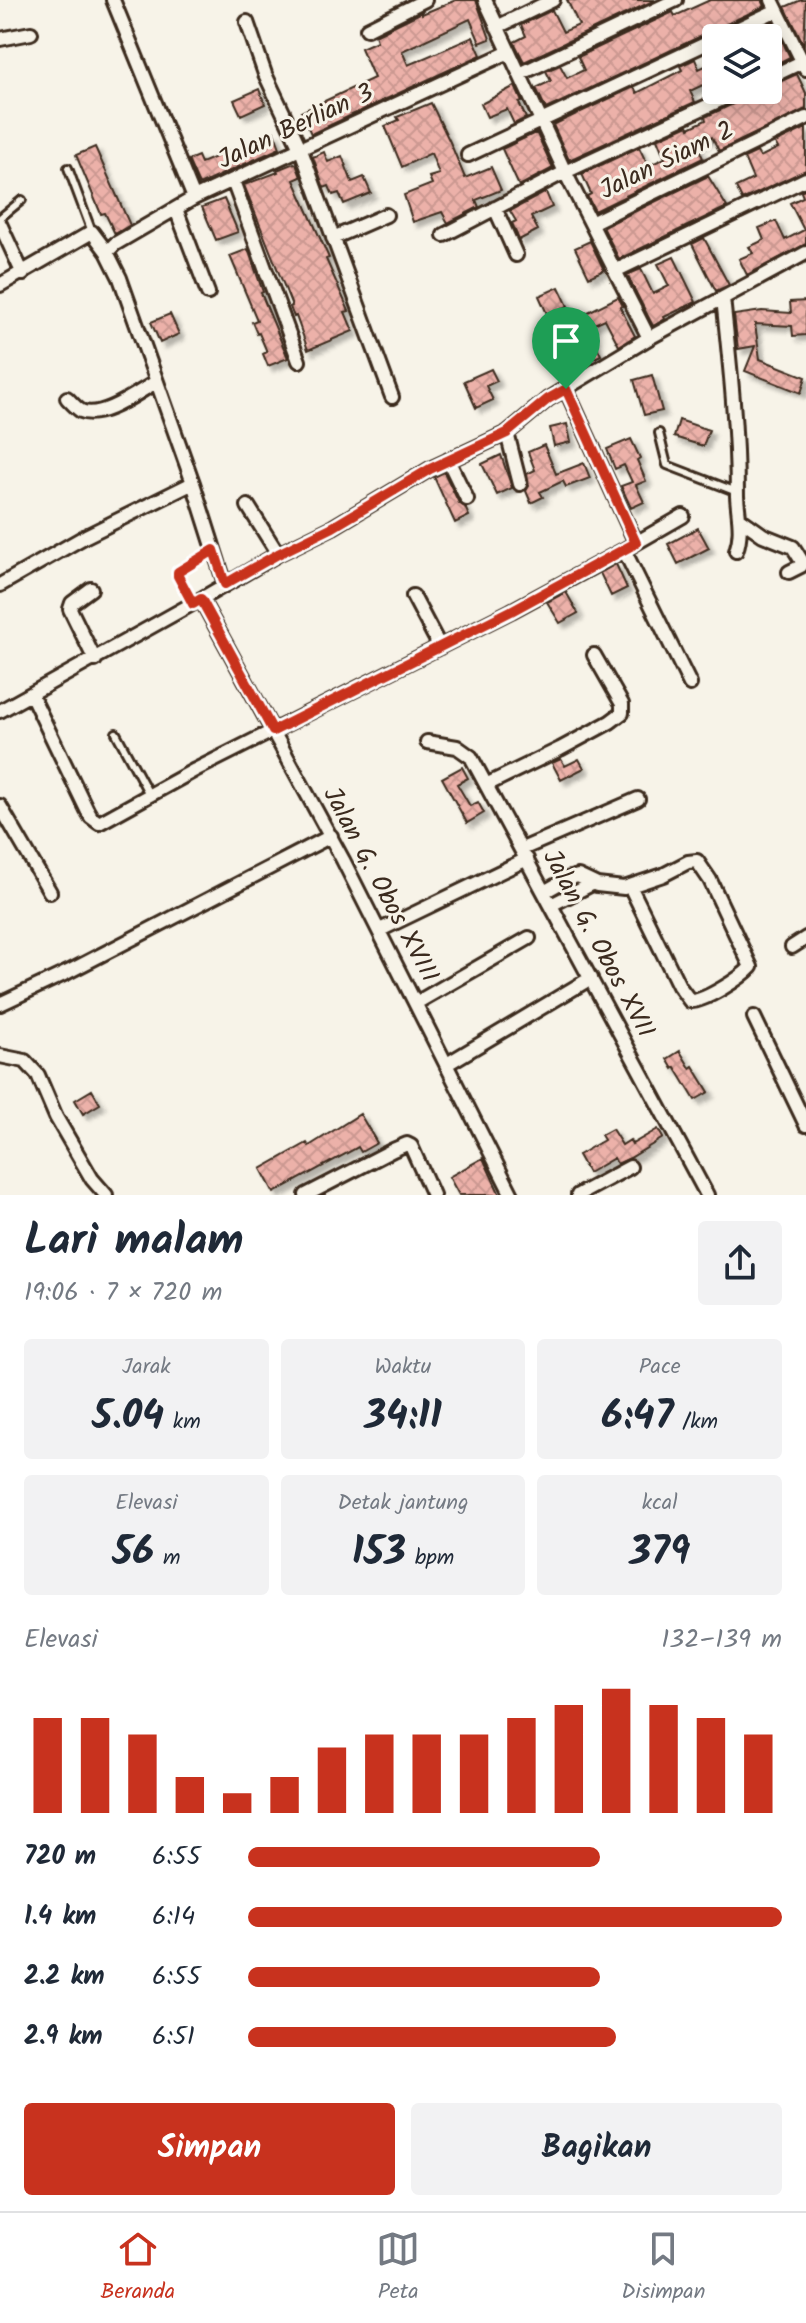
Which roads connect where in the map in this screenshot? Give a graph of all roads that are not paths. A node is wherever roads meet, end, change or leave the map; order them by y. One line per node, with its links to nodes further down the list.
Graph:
1 (113, 0): 27 (street)
2 (425, 0): 10 (street)
3 (485, 0): 9 (street)
4 (553, 0): 9 (street)
5 (676, 0): 17 (street)
6 (774, 5): 8 (street); 15 (street)
7 (247, 22): 21 (street)
8 (741, 24)
9 (497, 27): 14 (street)
10 (367, 29)
11 (31, 33): 12 (street)
12 (0, 39)
13 (702, 45): 20 (street)
14 (509, 52): 17 (street); 21 (street, Jalan Berlian 3)
15 (805, 64): 16 (street)
16 (782, 73)
17 (520, 74): 20 (street)
18 (712, 104): 24 (street)
19 (806, 118): 33 (street, Jalan Siam 2)
20 (542, 122): 22 (street); 24 (street)
21 (301, 150): 26 (street, Jalan Berlian 3); 36 (street)
22 (468, 155)
23 (68, 168): 34 (lane)
24 (565, 172): 29 (street); 33 (street)
25 (806, 179): 40 (street)
26 (233, 181): 27 (street, Jalan Berlian 3); 46 (street)
27 (194, 198): 30 (street, Jalan Berlian 3)
28 (22, 200): 32 (lane)
29 (495, 208): 35 (street); 39 (street)
30 (176, 209): 37 (street, Jalan Berlian 3); 43 (street)
31 (386, 215): 36 (street)
32 (0, 221): 41 (street)
33 (591, 223): 40 (street)
34 (92, 232): 37 (street); 41 (street)
35 (444, 235)
36 (333, 238): 49 (street)
37 (107, 252): 47 (street)
38 (806, 253): 44 (street)
39 (516, 255)
40 (615, 271): 45 (street)
41 (23, 274): 42 (street)
42 (0, 285)
43 (208, 293)
44 (723, 298): 45 (street); 56 (street)
45 (649, 338): 48 (street)
46 (299, 361)
47 (156, 382): 50 (street); 54 (street)
48 (566, 389): 51 (street); 61 (street)
49 (392, 397)
50 (67, 398)
51 (507, 433): 53 (street); 55 (street)
52 (659, 433): 56 (lane)
53 (448, 460): 57 (street); 65 (street)
54 (193, 483): 62 (street); 68 (street)
55 (520, 484)
56 (737, 492): 60 (street)
57 (467, 499)
58 (248, 506): 65 (street)
59 (683, 516): 61 (street)
60 (739, 518): 64 (street); 66 (street)
61 (636, 543): 63 (street)
62 (214, 550): 67 (street); 71 (lane)
63 (624, 550): 72 (street); 75 (street)
64 (736, 551)
65 (278, 554): 67 (street)
66 (789, 572)
67 (225, 584): 71 (street)
68 (0, 585)
69 (91, 589): 74 (street)
70 (413, 596): 72 (street)
71 (197, 602): 74 (street); 78 (street, Jalan G. Obos XVIII)
72 (440, 647): 78 (street)
73 (594, 655): 81 (street)
74 (95, 660): 76 (street)
75 (690, 684)
76 (31, 694): 77 (street); 82 (street)
77 (0, 711)
78 (273, 731): 82 (street); 85 (street, Jalan G. Obos XVIII)
79 (116, 733): 82 (lane)
80 (427, 742): 81 (street, Jalan G. Obos XVII)
81 (486, 785): 86 (street, Jalan G. Obos XVII)
82 (150, 796)
83 (638, 799): 86 (street)
84 (0, 806): 89 (street)
85 (331, 836): 92 (street, Jalan G. Obos XVIII); 98 (street)
86 (525, 854): 90 (street, Jalan G. Obos XVII); 92 (street)
87 (592, 884): 88 (street); 90 (street); 91 (street)
88 (630, 886): 88 (street)
89 (50, 892)
90 (544, 892): 91 (street, Jalan G. Obos XVII)
91 (551, 905): 96 (street, Jalan G. Obos XVII)
92 (380, 930): 97 (street, Jalan G. Obos XVIII)
93 (529, 938): 97 (street)
94 (806, 938): 95 (street)
95 (792, 947)
96 (591, 978): 101 (street); 109 (street, Jalan G. Obos XVII)
97 (416, 1003): 101 (street, Jalan G. Obos XVIII)
98 (0, 1004)
99 (754, 1017): 102 (street)
100 (0, 1056): 104 (street)
101 (447, 1064): 107 (street, Jalan G. Obos XVIII)
102 (806, 1125)
103 (630, 1167): 108 (street)
104 (106, 1195)
105 (306, 1195): 106 (street)
106 (433, 1195)
107 (512, 1195)
108 (578, 1195)
109 (707, 1195)

